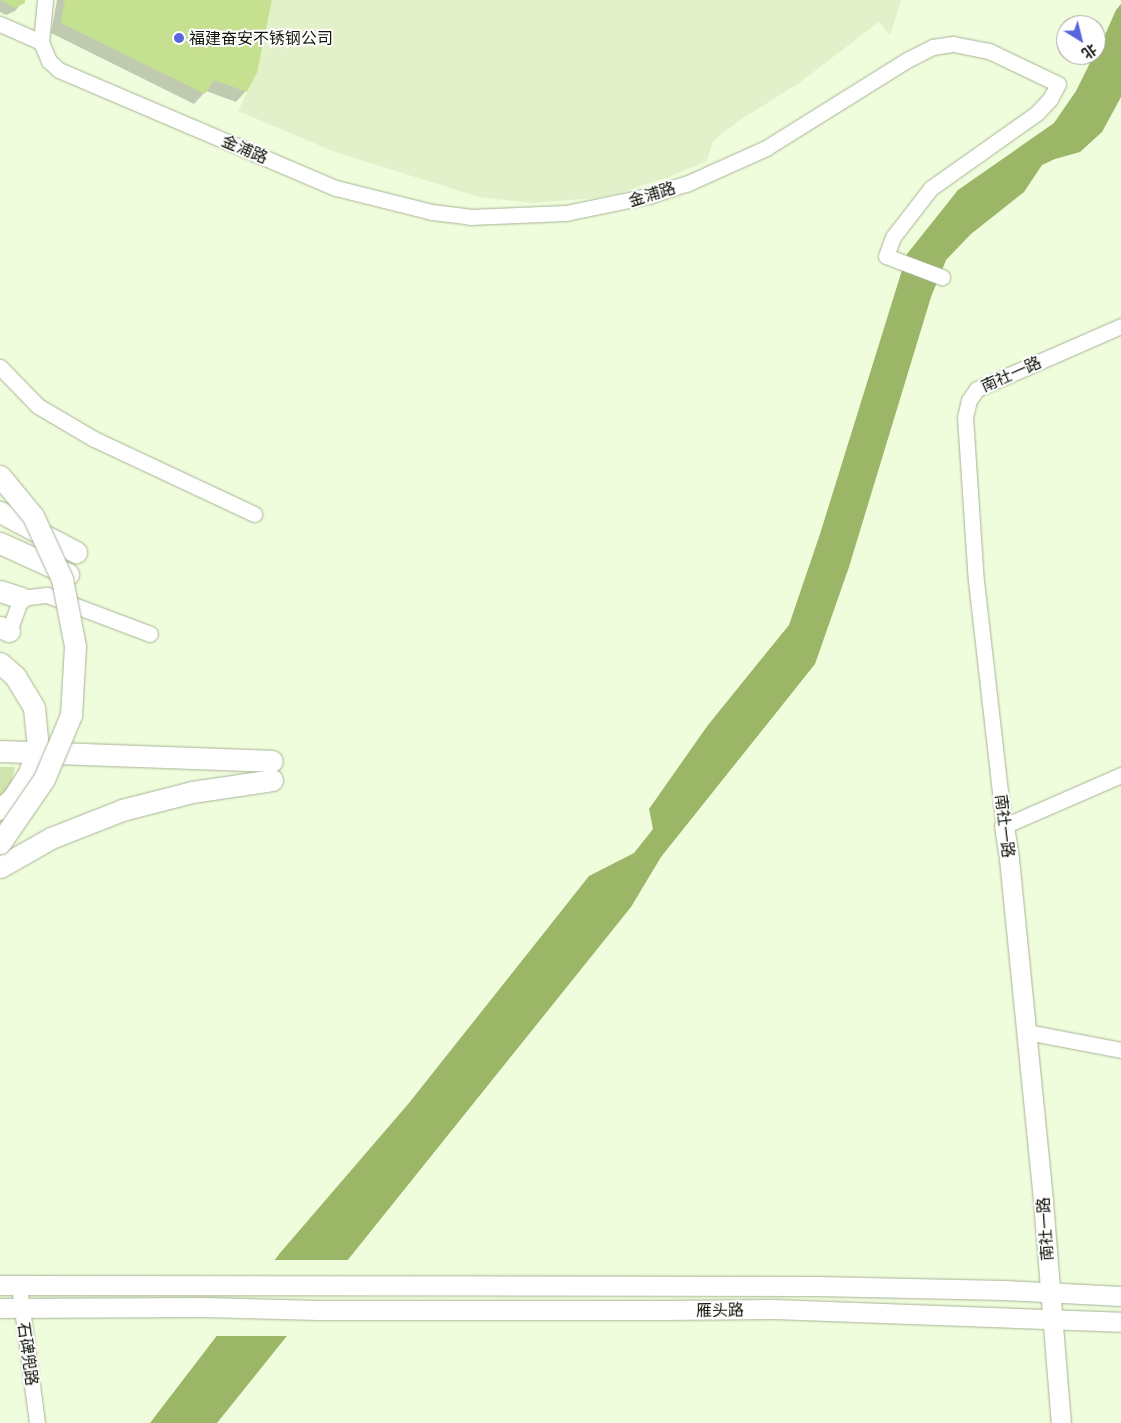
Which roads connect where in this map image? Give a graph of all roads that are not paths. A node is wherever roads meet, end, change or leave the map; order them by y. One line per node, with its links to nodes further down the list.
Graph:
1 (45, 0): 3 (street)
2 (0, 24): 3 (street)
3 (41, 42): 4 (street, 金浦路)
4 (942, 277)
5 (1121, 326): 21 (street, 南社一路)
6 (0, 367): 9 (street)
7 (0, 476): 22 (highway, bridge)
8 (0, 512): 11 (highway)
9 (254, 514)
10 (0, 543): 12 (highway)
11 (76, 552)
12 (68, 574)
13 (0, 591): 14 (highway)
14 (21, 598): 15 (street); 16 (street)
15 (5, 629)
16 (150, 634)
17 (0, 663): 20 (highway)
18 (0, 751): 23 (highway)
19 (1121, 775): 21 (street)
20 (0, 808)
21 (1004, 826): 24 (main road, 南社一路)
22 (0, 843)
23 (0, 867)
24 (1027, 1032): 25 (street); 28 (main road, 南社一路)
25 (1121, 1050)
26 (0, 1285): 27 (main road, 雁头路)
27 (19, 1286): 28 (main road, 雁头路); 31 (street, 石碑兜路)
28 (1050, 1292): 29 (main road, 雁头路); 32 (main road, 南社一路)
29 (1121, 1296)
30 (0, 1308): 31 (main road, 雁头路)
31 (22, 1308): 32 (main road, 雁头路); 34 (street, 石碑兜路)
32 (1051, 1320): 33 (main road, 雁头路); 35 (main road, 南社一路)
33 (1121, 1322)
34 (37, 1423)
35 (1061, 1423)

